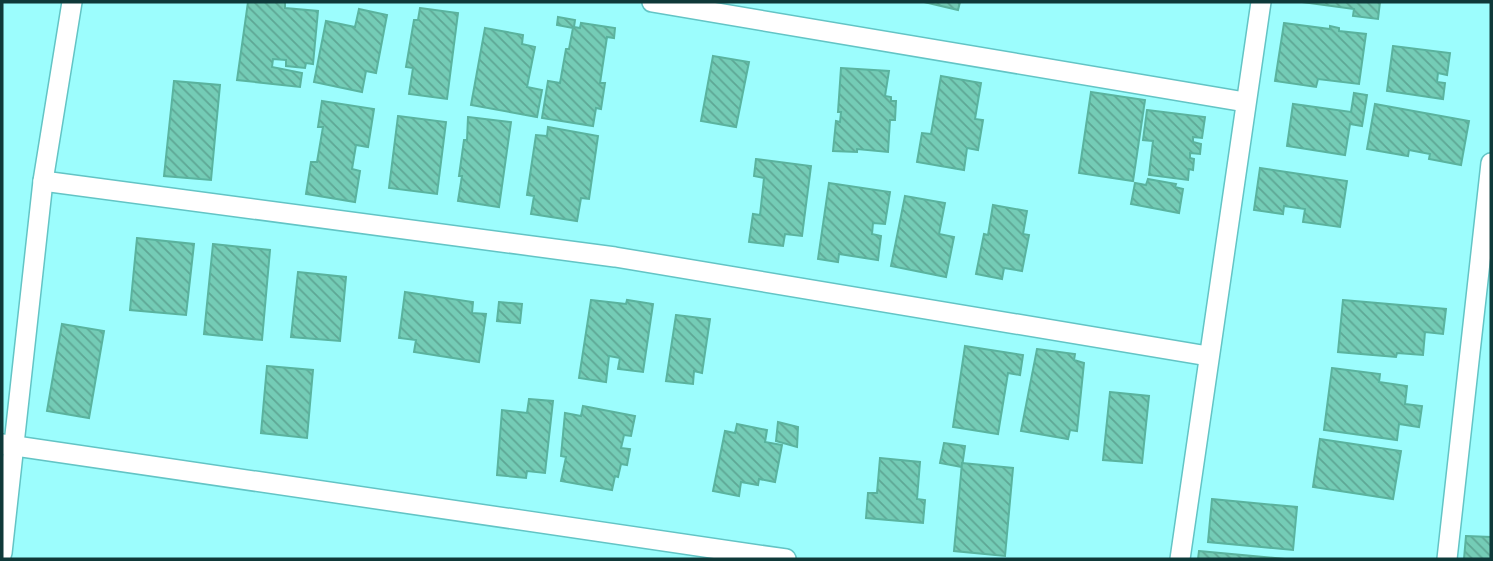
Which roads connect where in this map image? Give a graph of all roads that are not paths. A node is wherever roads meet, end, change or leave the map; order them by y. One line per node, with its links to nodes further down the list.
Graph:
1 (72, 2): 6 (street)
2 (652, 2): 4 (street)
3 (1261, 2): 4 (street)
4 (1245, 102): 7 (street)
5 (1491, 163): 12 (street)
6 (43, 181): 7 (street); 8 (street)
7 (1208, 356): 11 (street)
8 (8, 445): 9 (street); 10 (street)
9 (2, 553)
10 (786, 559)
11 (1180, 559)
12 (1447, 559)

